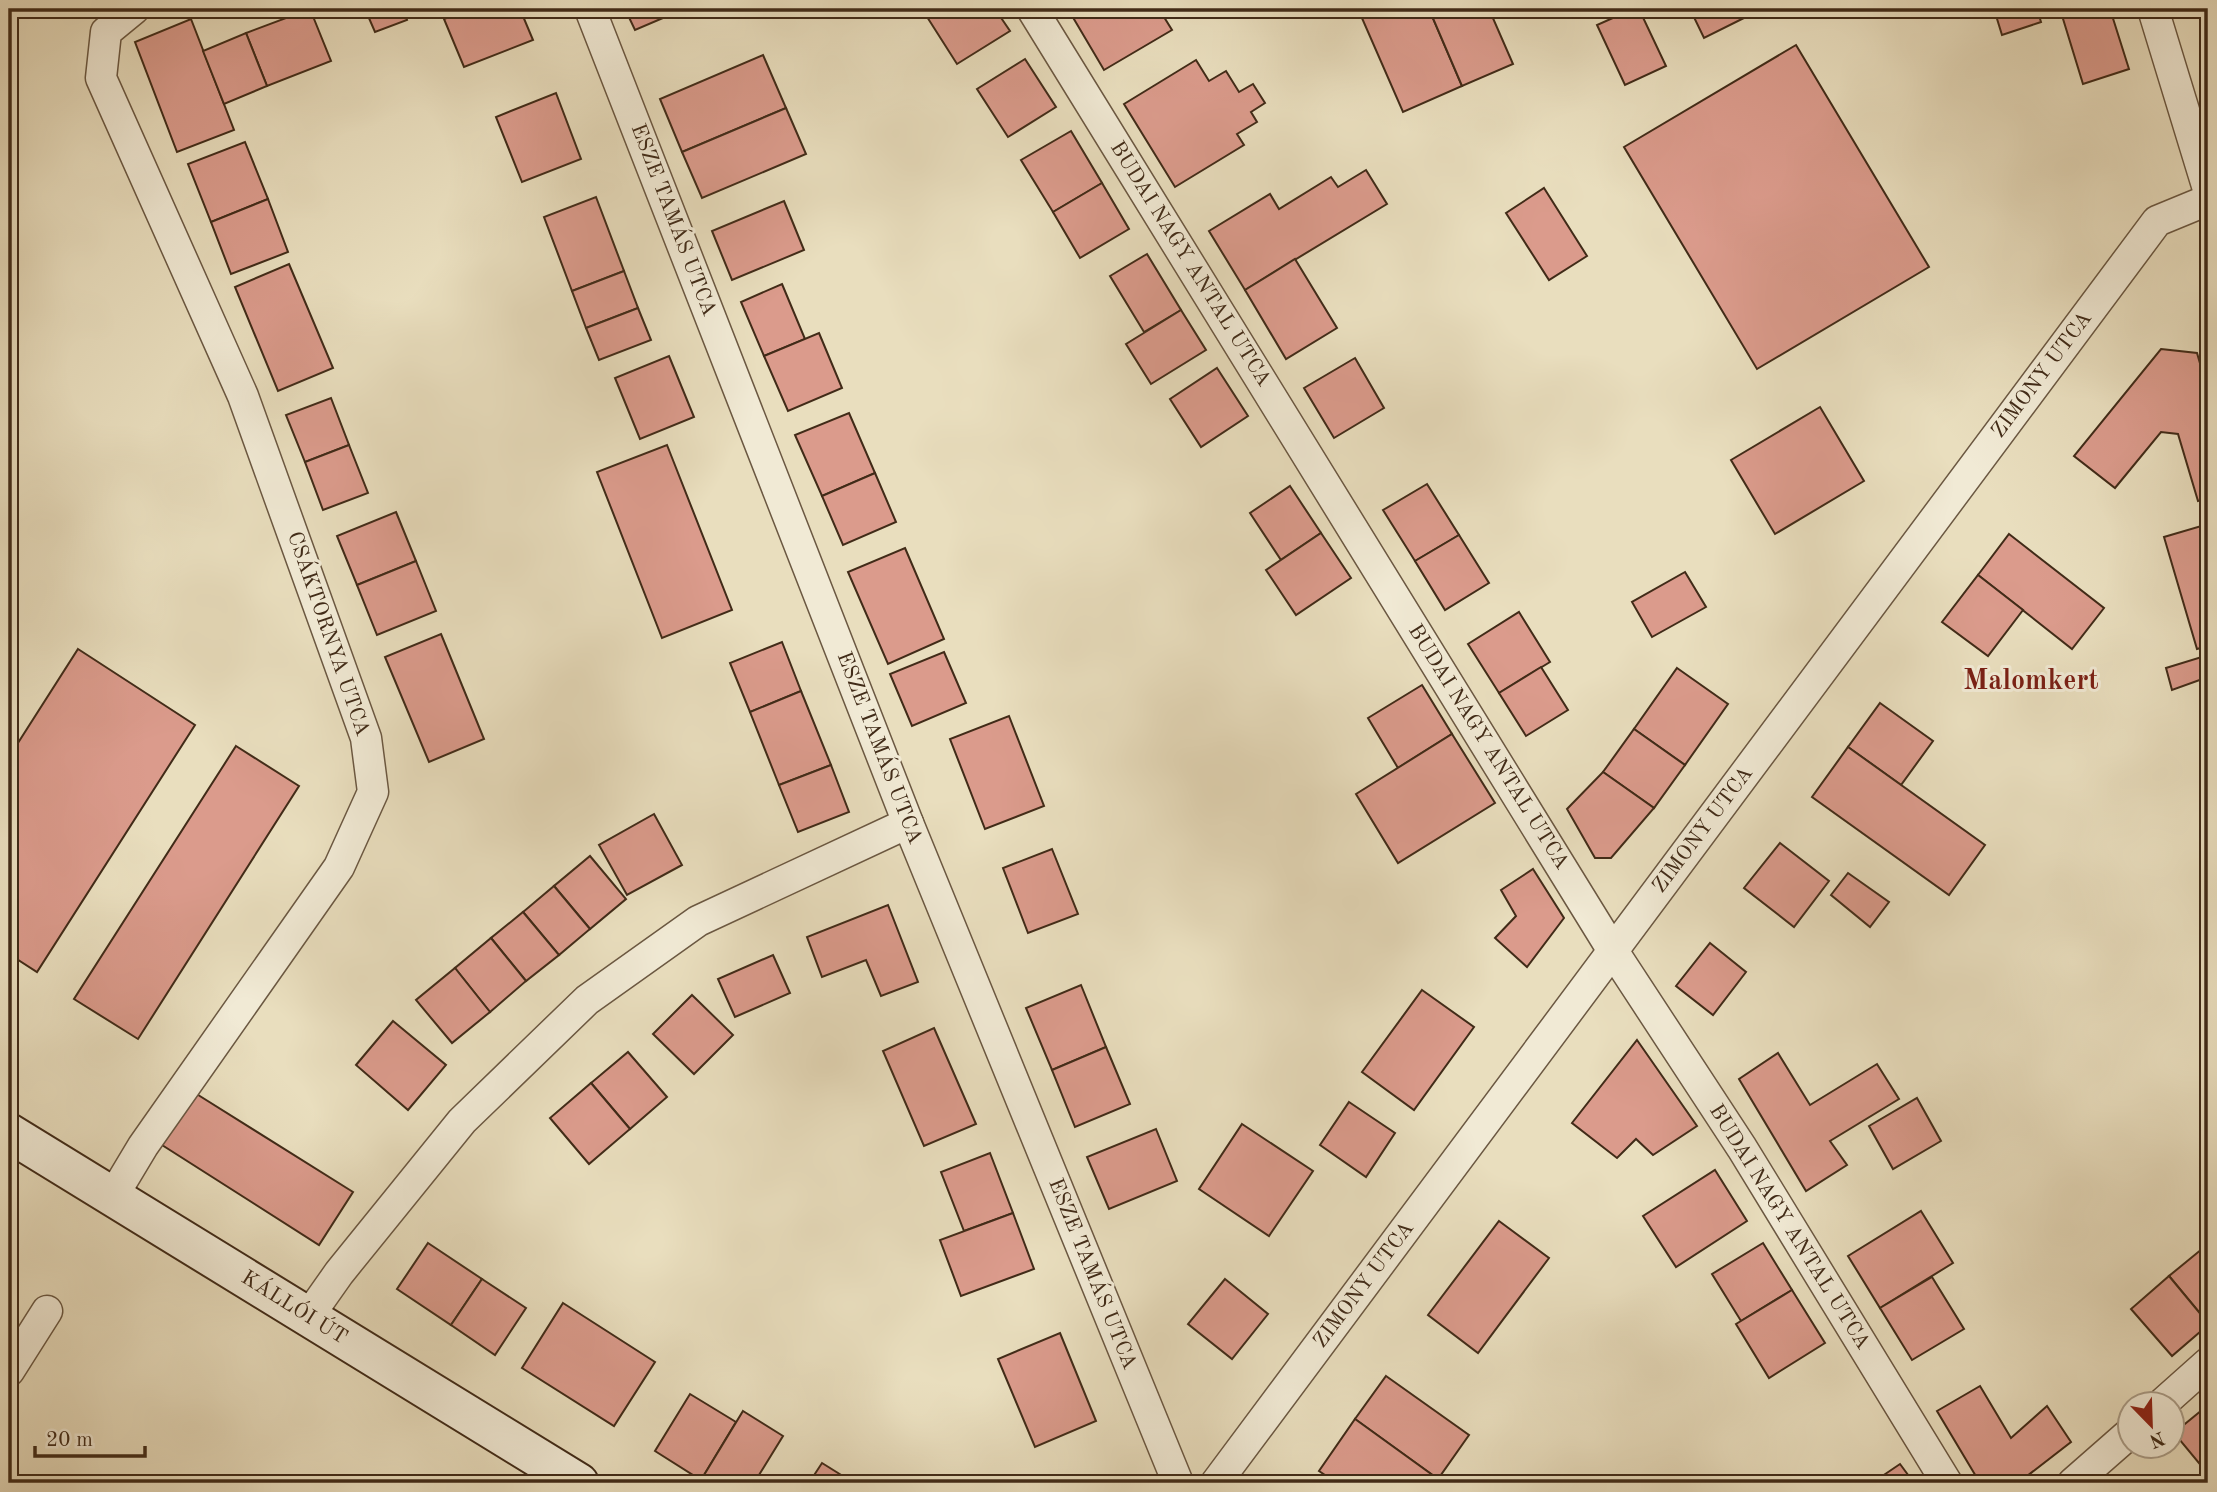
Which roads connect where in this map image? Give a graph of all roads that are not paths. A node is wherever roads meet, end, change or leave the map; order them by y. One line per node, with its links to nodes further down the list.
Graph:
1 (134, 9): 11 (street, CSÁKTORNYA UTCA)
2 (590, 9): 8 (street, ESZE TAMÁS UTCA)
3 (1032, 9): 9 (street, BUDAI NAGY ANTAL UTCA)
4 (2153, 9): 5 (street)
5 (2200, 132): 6 (street)
6 (2208, 188)
7 (2208, 200): 9 (street, ZIMONY UTCA)
8 (908, 823): 13 (street); 19 (street, ESZE TAMÁS UTCA)
9 (1613, 951): 20 (street, ZIMONY UTCA); 21 (street, BUDAI NAGY ANTAL UTCA)
10 (9, 1133): 11 (main road, KÁLLÓI ÚT)
11 (113, 1196): 13 (main road, KÁLLÓI ÚT)
12 (47, 1311): 15 (street)
13 (308, 1317): 18 (main road, KÁLLÓI ÚT)
14 (2208, 1363): 16 (street)
15 (9, 1371)
16 (2178, 1390)
17 (2116, 1445): 22 (street)
18 (579, 1483)
19 (1178, 1483)
20 (1216, 1483)
21 (1947, 1483)
22 (2073, 1483)

